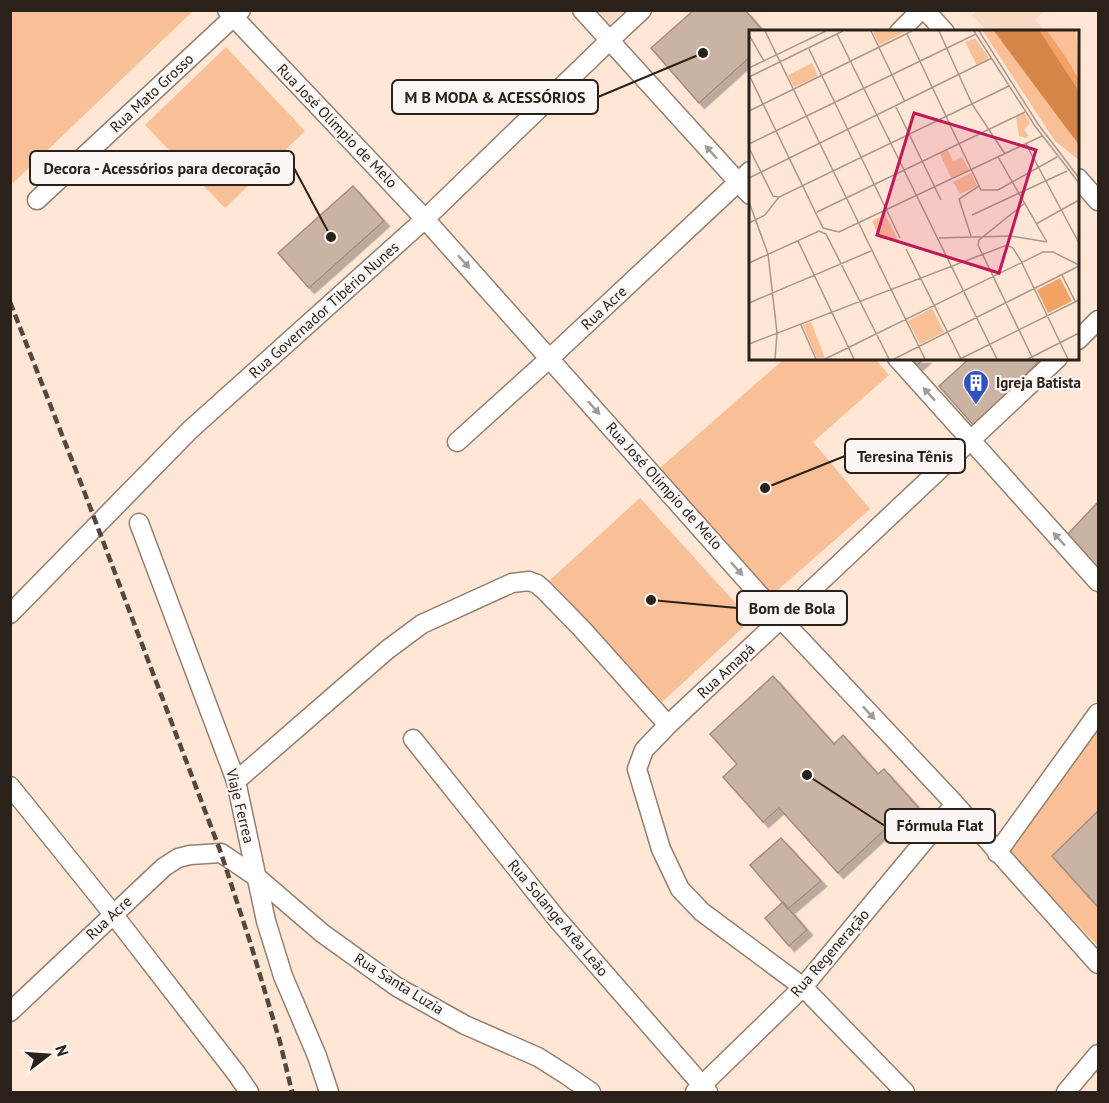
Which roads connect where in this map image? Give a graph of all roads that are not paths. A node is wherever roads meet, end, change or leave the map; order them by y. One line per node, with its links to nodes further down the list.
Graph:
1 (582, 10): 8 (street)
2 (642, 10): 8 (street, Rua Governador Tibério Nunes)
3 (921, 10): 6 (street)
4 (926, 10): 7 (street)
5 (234, 13): 11 (street, Rua Mato Grosso); 13 (street, Rua José Olímpio de Melo)
6 (901, 30)
7 (943, 30)
8 (610, 39): 10 (street, one-way to 8); 13 (street, Rua Governador Tibério Nunes)
9 (1079, 180): 12 (street)
10 (747, 183): 16 (street, Rua Acre)
11 (37, 200)
12 (1098, 201)
13 (425, 219): 16 (street, Rua José Olímpio de Melo, one-way to 16); 23 (street, Rua Governador Tibério Nunes)
14 (1098, 320): 15 (street)
15 (1079, 338)
16 (550, 358): 20 (street, Rua Acre); 24 (street, Rua José Olímpio de Melo, one-way to 24)
17 (899, 360): 19 (street, one-way to 17)
18 (1056, 360): 19 (street, Rua Amapá)
19 (971, 441): 22 (street, one-way to 19); 24 (street, Rua Amapá)
20 (457, 442)
21 (140, 523): 28 (street, Viaje Ferrea)
22 (1098, 582)
23 (10, 614)
24 (782, 619): 26 (street, Rua Amapá); 30 (street, Rua José Olímpio de Melo, one-way to 30)
25 (1098, 713): 32 (street)
26 (668, 725): 28 (street); 36 (street, Rua Amapá)
27 (413, 739): 39 (street, Rua Solange Arêa Leão)
28 (236, 781): 33 (street, Viaje Ferrea)
29 (10, 786): 34 (street)
30 (955, 804): 32 (street, Rua José Olímpio de Melo); 36 (street, Rua Regeneração)
31 (221, 853): 33 (street, Rua Santa Luzia); 34 (street, Rua Acre)
32 (997, 853): 35 (street, Rua José Olímpio de Melo)
33 (258, 878): 41 (street, Viaje Ferrea); 42 (street, Rua Santa Luzia)
34 (113, 914): 37 (street, Rua Acre); 40 (street)
35 (1098, 964)
36 (803, 987): 39 (street, Rua Regeneração); 43 (street, Rua Amapá)
37 (10, 1012)
38 (1098, 1054): 44 (street)
39 (702, 1090)
40 (249, 1092)
41 (329, 1092)
42 (591, 1092)
43 (905, 1092)
44 (1066, 1092)

